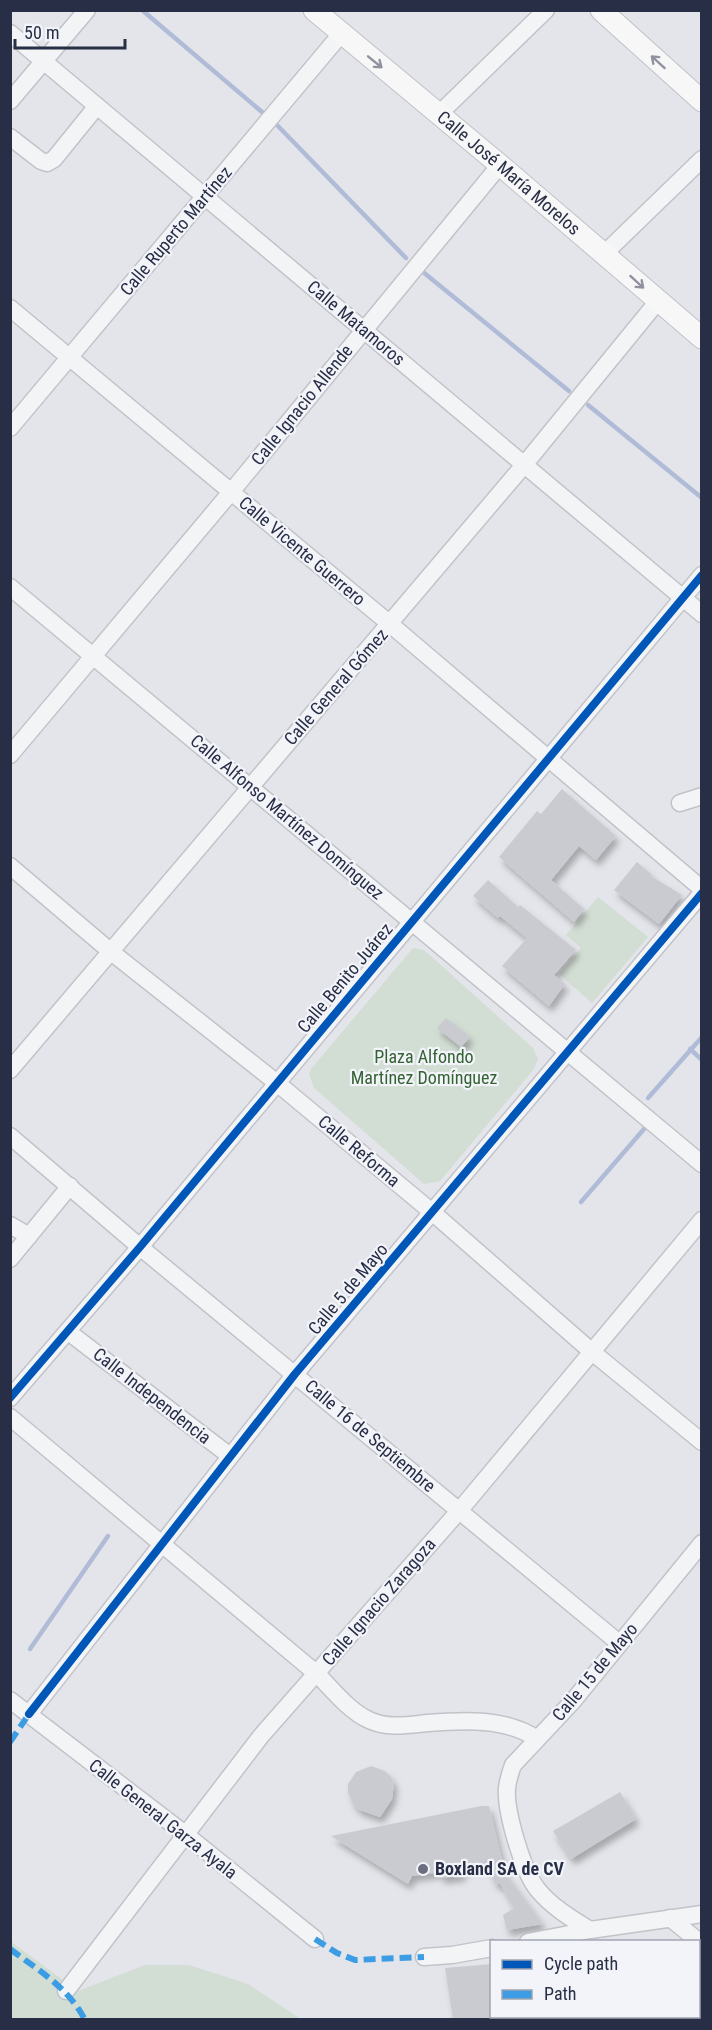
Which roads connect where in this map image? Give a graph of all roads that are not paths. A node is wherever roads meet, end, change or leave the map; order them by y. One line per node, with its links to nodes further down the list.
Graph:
1 (87, 10): 7 (street)
2 (314, 10): 6 (main road, Calle José María Morelos)
3 (546, 10): 11 (street)
4 (601, 10): 9 (main road, one-way to 4)
5 (10, 33): 7 (street, Calle Matamoros)
6 (341, 34): 11 (main road, Calle José María Morelos, one-way to 11); 15 (street, Calle Ruperto Martínez)
7 (44, 61): 8 (street); 10 (street, Calle Matamoros)
8 (10, 101)
9 (702, 101)
10 (97, 106): 12 (street); 15 (street, Calle Matamoros)
11 (439, 114): 14 (main road, Calle José María Morelos)
12 (10, 137)
13 (702, 159): 16 (street)
14 (500, 165): 16 (main road, Calle José María Morelos); 19 (street, Calle Ignacio Allende)
15 (205, 196): 19 (street, Calle Matamoros); 21 (street, Calle Ruperto Martínez)
16 (605, 253): 17 (main road, Calle José María Morelos, one-way to 17)
17 (658, 301): 20 (main road, Calle José María Morelos); 23 (street, Calle General Gómez)
18 (10, 308): 21 (street, Calle Vicente Guerrero)
19 (364, 330): 23 (street, Calle Matamoros); 24 (street, Calle Ignacio Allende)
20 (702, 338)
21 (70, 357): 22 (street, Calle Ruperto Martínez); 24 (street, Calle Vicente Guerrero)
22 (10, 428)
23 (524, 465): 27 (street, Calle Matamoros); 29 (street, Calle General Gómez)
24 (231, 492): 29 (street, Calle Vicente Guerrero); 30 (street, Calle Ignacio Allende)
25 (702, 575): 27 (street, Calle Benito Juárez)
26 (10, 586): 30 (street, Calle Alfonso Martínez Domínguez)
27 (682, 598): 28 (street, Calle Matamoros); 32 (street, Calle Benito Juárez)
28 (702, 614)
29 (390, 624): 32 (street, Calle Vicente Guerrero); 33 (street, Calle General Gómez)
30 (93, 654): 31 (street, Calle Ignacio Allende); 33 (street, Calle Alfonso Martínez Domínguez)
31 (10, 755)
32 (548, 759): 37 (street, Calle Vicente Guerrero); 38 (street, Calle Benito Juárez)
33 (250, 786): 38 (street, Calle Alfonso Martínez Domínguez); 39 (street, Calle General Gómez)
34 (702, 796): 35 (street)
35 (680, 803)
36 (10, 866): 39 (street, Calle Reforma)
37 (702, 891): 40 (street, Calle 5 de Mayo)
38 (412, 921): 40 (street, Calle Alfonso Martínez Domínguez); 42 (street, Calle Benito Juárez)
39 (111, 951): 41 (street, Calle General Gómez); 42 (street, Calle Reforma)
40 (566, 1051): 44 (street, Calle Alfonso Martínez Domínguez); 46 (street, Calle 5 de Mayo)
41 (10, 1070)
42 (277, 1083): 46 (street, Calle Reforma); 50 (street, Calle Benito Juárez)
43 (10, 1136): 45 (street, Calle 16 de Septiembre)
44 (702, 1164)
45 (70, 1186): 49 (street); 50 (street, Calle 16 de Septiembre)
46 (432, 1212): 53 (street, Calle Reforma); 54 (street, Calle 5 de Mayo)
47 (702, 1220): 53 (street, Calle Ignacio Zaragoza)
48 (10, 1225): 49 (street)
49 (28, 1236): 51 (street)
50 (140, 1247): 54 (street, Calle 16 de Septiembre); 55 (street, Calle Benito Juárez)
51 (10, 1259)
52 (75, 1337): 58 (street, Calle Independencia)
53 (591, 1351): 57 (street, Calle Reforma); 59 (street, Calle Ignacio Zaragoza)
54 (295, 1374): 58 (street, Calle 5 de Mayo); 59 (street, Calle 16 de Septiembre)
55 (10, 1398)
56 (10, 1418): 61 (street)
57 (702, 1442)
58 (230, 1456): 61 (street, Calle 5 de Mayo)
59 (459, 1511): 62 (street, Calle 16 de Septiembre); 63 (street, Calle Ignacio Zaragoza)
60 (702, 1543): 62 (street, Calle 15 de Mayo)
61 (162, 1544): 63 (street); 65 (street, Calle 5 de Mayo)
62 (619, 1643): 66 (street, Calle 15 de Mayo)
63 (317, 1674): 66 (street); 67 (street, Calle Ignacio Zaragoza)
64 (10, 1700): 65 (street, Calle General Garza Ayala)
65 (29, 1714): 67 (street, Calle General Garza Ayala)
66 (537, 1739): 70 (street, Calle 15 de Mayo)
67 (185, 1834): 71 (street, Calle General Garza Ayala); 76 (street, Calle Ignacio Zaragoza)
68 (702, 1914): 69 (street)
69 (670, 1918): 70 (street); 73 (street)
70 (590, 1930): 72 (street)
71 (315, 1939)
72 (534, 1940)
73 (697, 1940)
74 (490, 1948): 75 (street)
75 (424, 1958)
76 (66, 1991)

